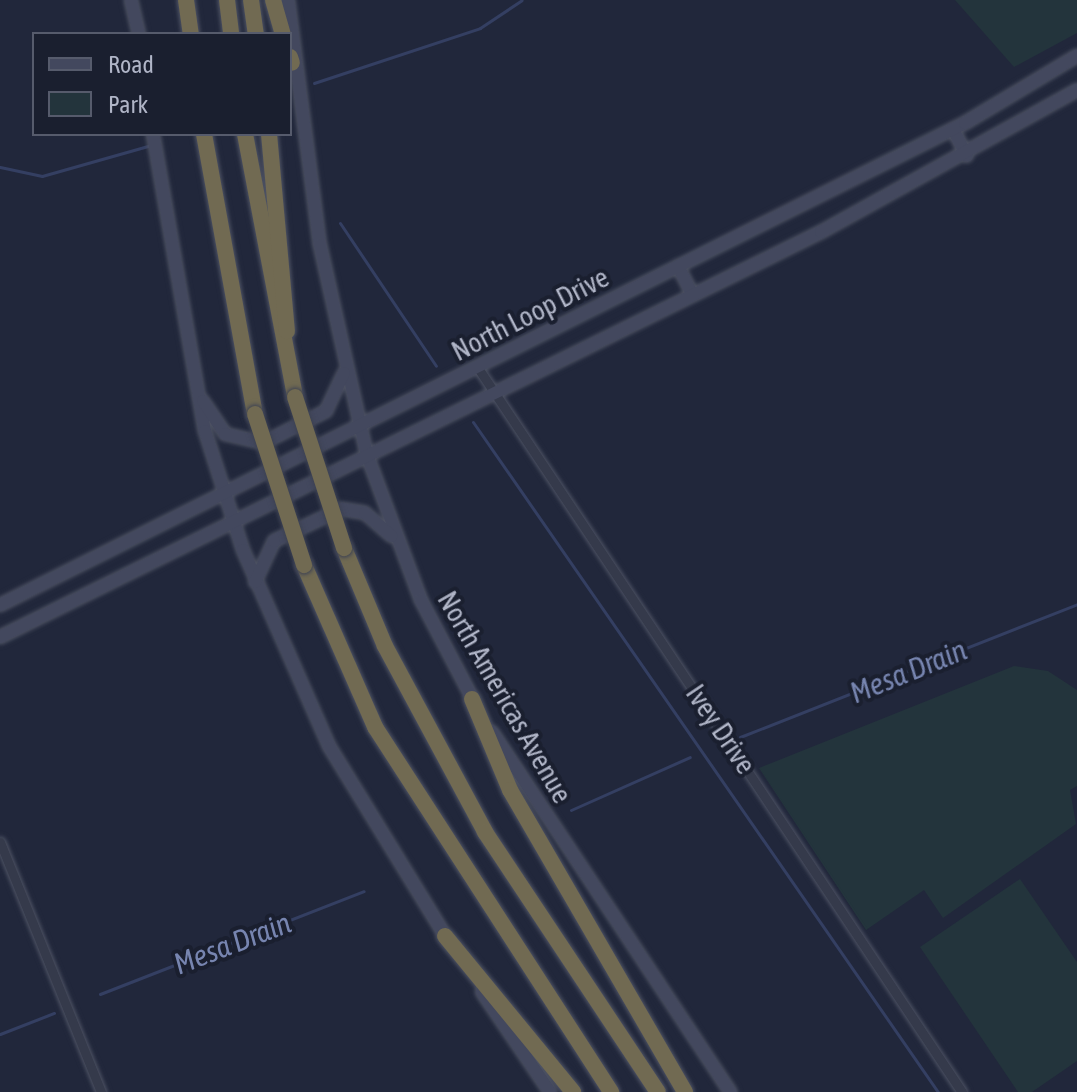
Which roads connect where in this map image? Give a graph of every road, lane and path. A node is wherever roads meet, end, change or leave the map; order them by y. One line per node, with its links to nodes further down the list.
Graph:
1 (134, 0): 7 (main road)
2 (186, 0): 8 (highway)
3 (227, 0): 9 (highway)
4 (251, 0): 10 (highway)
5 (273, 0): 11 (highway)
6 (288, 0): 12 (main road, North Americas Avenue)
7 (139, 32)
8 (191, 32)
9 (231, 32)
10 (256, 32)
11 (282, 32)
12 (290, 32)
13 (1077, 56): 16 (main road, North Loop Drive)
14 (292, 66): 26 (main road, North Americas Avenue)
15 (1077, 90): 21 (main road, North Loop Drive)
16 (953, 129): 21 (main road); 22 (main road, North Loop Drive)
17 (153, 136): 27 (main road)
18 (204, 136): 43 (highway, bridge)
19 (245, 136): 24 (highway)
20 (269, 136): 24 (highway)
21 (967, 156): 23 (main road, North Loop Drive)
22 (678, 266): 23 (main road); 25 (main road, North Loop Drive)
23 (692, 294): 28 (main road, North Loop Drive)
24 (286, 353): 44 (highway, bridge)
25 (478, 368): 28 (street, Ivey Drive); 29 (main road, North Loop Drive)
26 (344, 369): 27 (main road); 29 (main road, North Americas Avenue)
27 (197, 392): 31 (main road)
28 (491, 393): 30 (main road, North Loop Drive); 47 (street, Ivey Drive)
29 (360, 426): 30 (main road, North Americas Avenue); 31 (main road, North Loop Drive)
30 (367, 455): 32 (main road, North Loop Drive); 33 (main road, North Americas Avenue)
31 (223, 493): 32 (main road); 35 (main road, North Loop Drive)
32 (234, 520): 34 (main road); 36 (main road, North Loop Drive)
33 (396, 541): 34 (main road); 37 (main road, North Americas Avenue)
34 (255, 582): 39 (main road)
35 (0, 605)
36 (0, 637)
37 (472, 699): 45 (highway); 46 (main road, North Americas Avenue)
38 (0, 843): 40 (street)
39 (445, 936): 41 (main road); 42 (highway)
40 (101, 1092)
41 (550, 1092)
42 (573, 1092)
43 (611, 1092)
44 (658, 1092)
45 (685, 1092)
46 (730, 1092)
47 (962, 1092)

